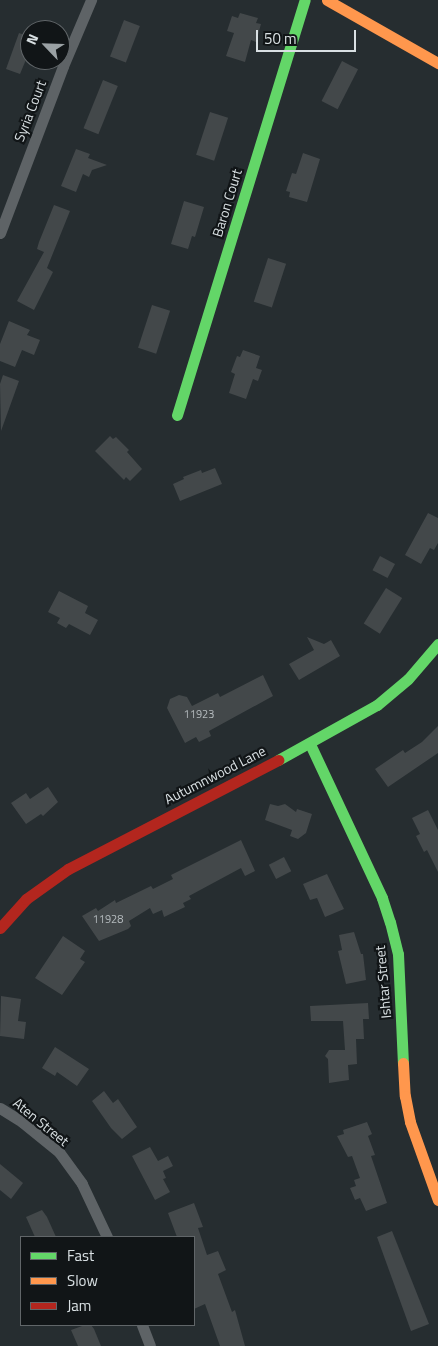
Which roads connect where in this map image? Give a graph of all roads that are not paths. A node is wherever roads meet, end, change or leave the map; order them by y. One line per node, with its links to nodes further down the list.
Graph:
1 (91, 0): 5 (street, Syria Court)
2 (305, 0): 6 (street, Baron Court)
3 (327, 0): 4 (street)
4 (438, 63)
5 (0, 233)
6 (177, 415)
7 (438, 644): 8 (street, Autumnwood Lane)
8 (310, 744): 9 (street, Autumnwood Lane); 11 (street, Ishtar Street)
9 (0, 928)
10 (0, 1108): 12 (street, Aten Street)
11 (438, 1200)
12 (108, 1236)
13 (142, 1326): 14 (street)
14 (150, 1346)

